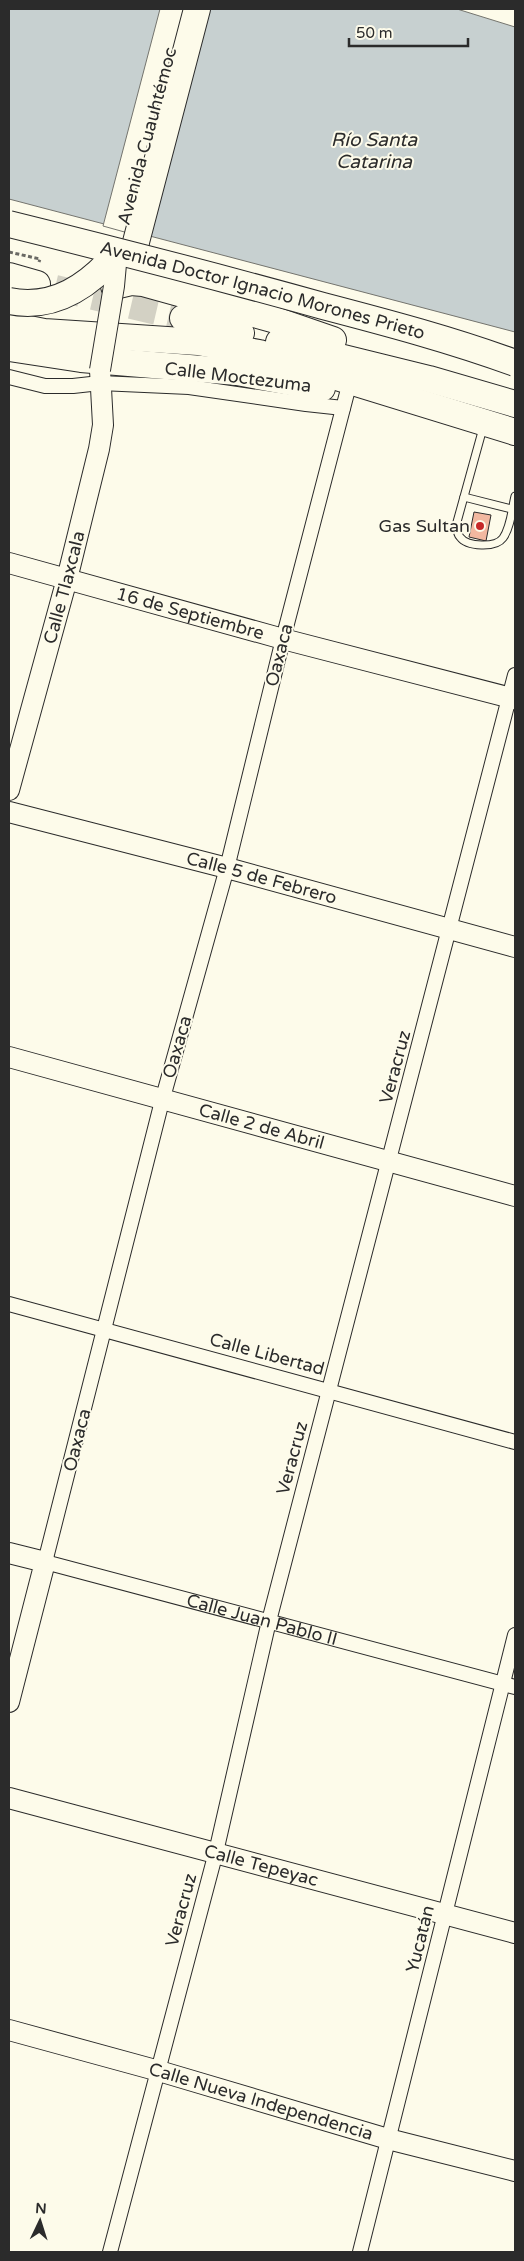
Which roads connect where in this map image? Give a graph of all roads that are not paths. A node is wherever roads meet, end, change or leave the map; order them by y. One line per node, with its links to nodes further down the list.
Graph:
1 (180, 9): 4 (highway, Avenida Cuauhtémoc)
2 (197, 9): 7 (highway)
3 (9, 224): 13 (highway, Avenida Doctor Ignacio Morones Prieto, bridge)
4 (117, 253): 8 (street, Avenida Cuauhtémoc, bridge); 9 (highway, bridge)
5 (38, 273): 6 (highway)
6 (9, 276)
7 (143, 283): 8 (highway); 16 (highway)
8 (114, 286): 15 (street, Avenida Cuauhtémoc, bridge)
9 (9, 301)
10 (183, 318): 16 (highway)
11 (9, 325): 17 (highway)
12 (9, 348): 18 (highway)
13 (515, 363)
14 (9, 377): 15 (street, Calle Moctezuma)
15 (100, 377): 18 (street, Calle Moctezuma); 26 (street, Calle Tlaxcala)
16 (423, 378): 19 (highway)
17 (383, 392): 18 (highway); 20 (highway)
18 (345, 401): 27 (street, Oaxaca)
19 (515, 404)
20 (484, 422): 21 (highway); 23 (lane)
21 (515, 432)
22 (515, 496): 24 (lane)
23 (464, 497): 24 (lane); 24 (lane)
24 (513, 509)
25 (9, 564): 26 (street, 16 de Septiembre)
26 (67, 579): 27 (street, 16 de Septiembre); 30 (street, Calle Tlaxcala)
27 (283, 639): 29 (street, 16 de Septiembre); 32 (street, Oaxaca)
28 (515, 675): 29 (street, Veracruz)
29 (513, 698): 33 (street, Veracruz)
30 (9, 790)
31 (9, 812): 32 (street, Calle 5 de Febrero)
32 (227, 868): 33 (street, Calle 5 de Febrero); 36 (street, Oaxaca)
33 (450, 929): 34 (street, Calle 5 de Febrero); 37 (street, Veracruz)
34 (515, 947)
35 (9, 1057): 36 (street, Calle 2 de Abril)
36 (162, 1101): 37 (street, Calle 2 de Abril); 40 (street, Oaxaca)
37 (389, 1161): 38 (street, Calle 2 de Abril); 41 (street, Veracruz)
38 (515, 1196)
39 (9, 1304): 40 (street, Calle Libertad)
40 (105, 1330): 41 (street, Calle Libertad); 44 (street, Oaxaca)
41 (329, 1390): 42 (street, Calle Libertad); 45 (street, Veracruz)
42 (515, 1442)
43 (9, 1553): 44 (street, Calle Juan Pablo II)
44 (45, 1562): 45 (street, Calle Juan Pablo II); 48 (street, Oaxaca)
45 (269, 1621): 47 (street, Calle Juan Pablo II); 50 (street, Veracruz)
46 (515, 1635): 47 (street, Yucatán)
47 (509, 1685): 51 (street, Yucatán)
48 (9, 1702)
49 (9, 1798): 50 (street, Calle Tepeyac)
50 (216, 1852): 51 (street, Calle Tepeyac); 54 (street, Veracruz)
51 (446, 1914): 52 (street, Calle Tepeyac); 55 (street, Yucatán)
52 (515, 1933)
53 (9, 2030): 54 (street, Calle Nueva Independencia)
54 (159, 2071): 55 (street, Calle Nueva Independencia); 57 (street, Veracruz)
55 (388, 2140): 56 (street, Calle Nueva Independencia); 58 (street, Yucatán)
56 (515, 2171)
57 (110, 2252)
58 (360, 2252)

